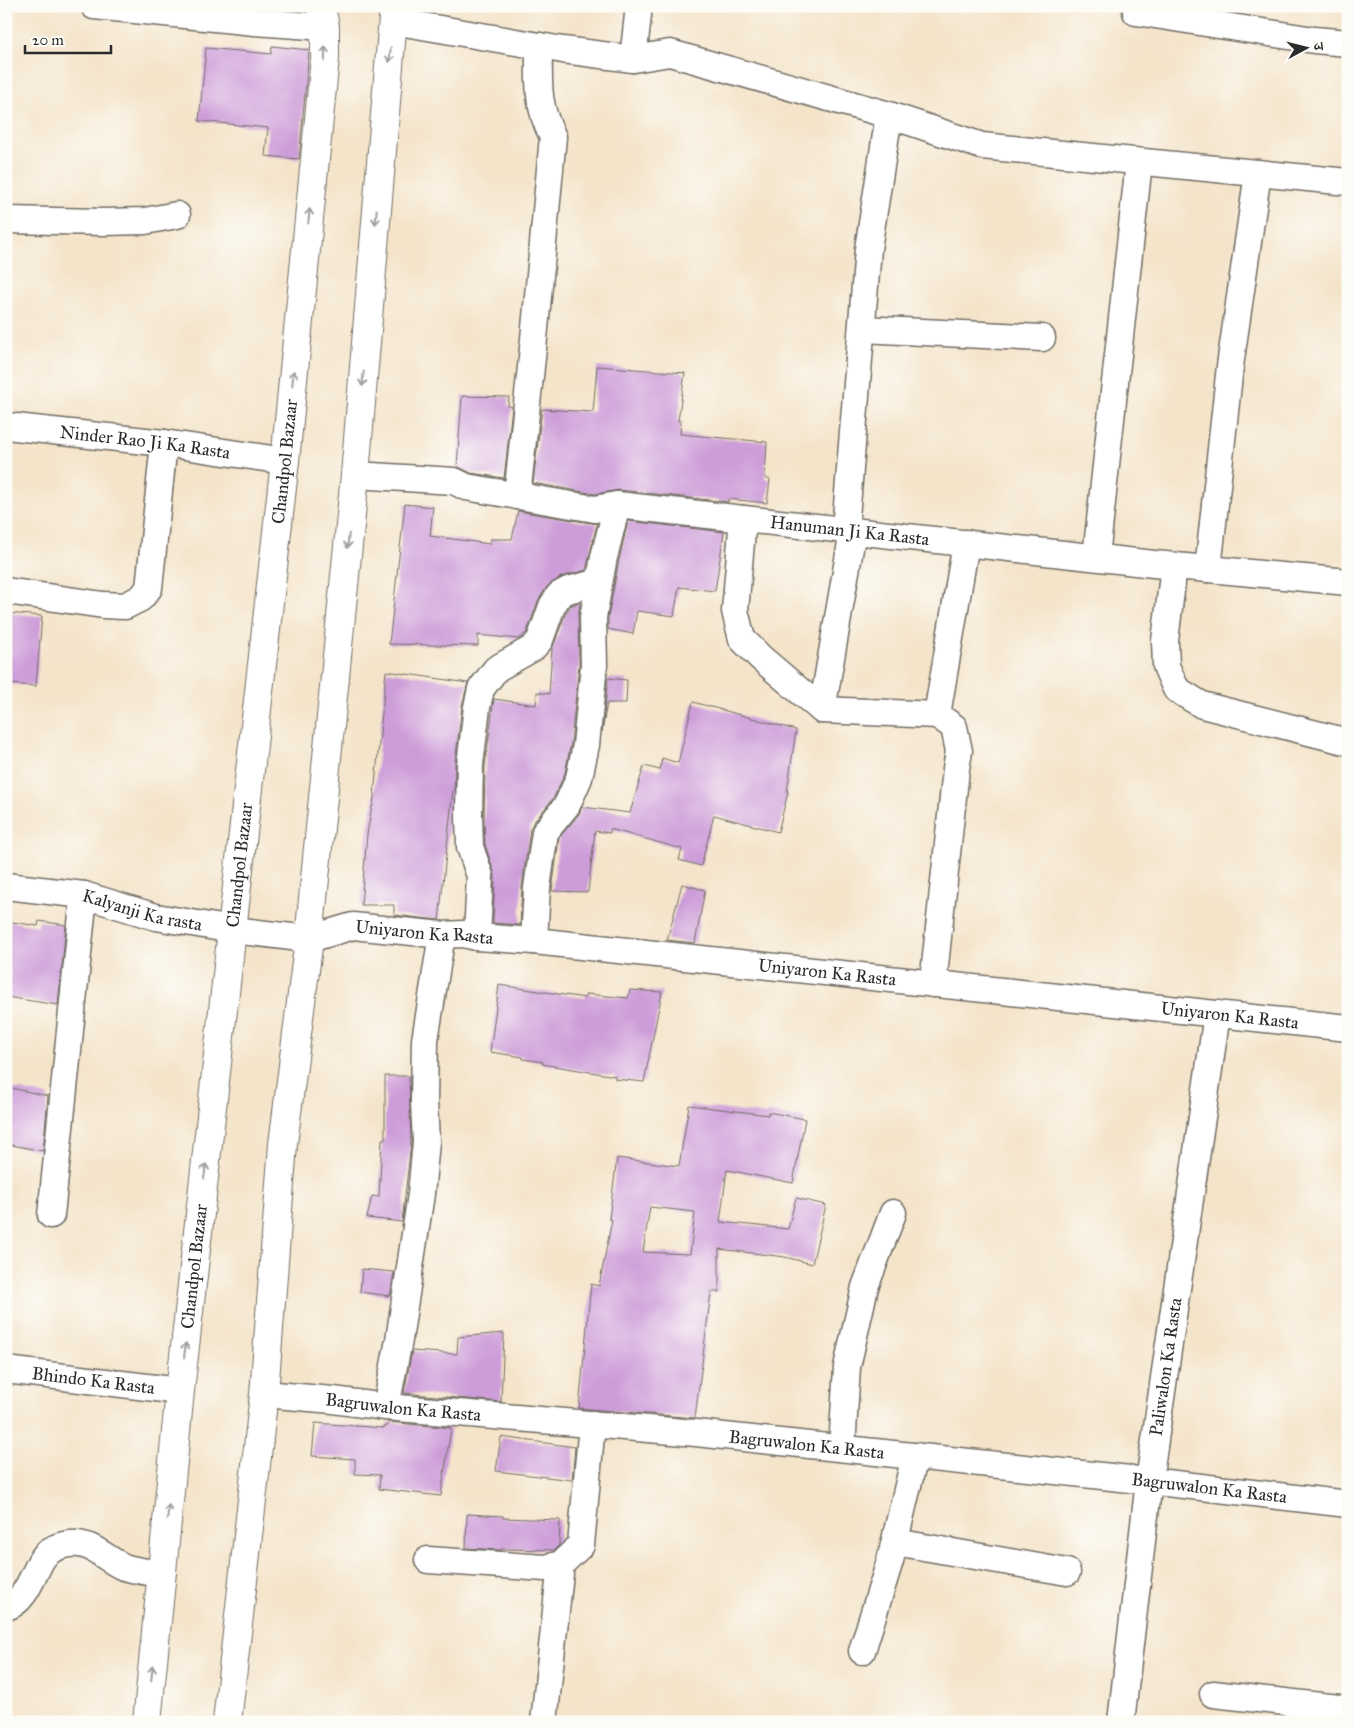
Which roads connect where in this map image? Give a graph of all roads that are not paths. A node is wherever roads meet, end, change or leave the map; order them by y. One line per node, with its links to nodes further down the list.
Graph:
1 (94, 6): 5 (street)
2 (639, 6): 8 (street)
3 (1136, 12): 6 (street)
4 (393, 14): 7 (street); 20 (main road, one-way to 20)
5 (323, 16): 19 (main road, Chandpol Bazaar, one-way to 5)
6 (1348, 43)
7 (539, 46): 8 (street); 21 (street)
8 (633, 59): 9 (street)
9 (889, 115): 10 (street); 15 (street)
10 (1139, 162): 11 (street); 26 (street)
11 (1258, 173): 12 (street); 28 (street)
12 (1348, 182)
13 (177, 215): 14 (street)
14 (6, 220)
15 (862, 329): 16 (street); 24 (street)
16 (1042, 338)
17 (6, 426): 18 (street, Ninder Rao Ji Ka Rasta)
18 (164, 443): 19 (street, Ninder Rao Ji Ka Rasta); 31 (street)
19 (284, 461): 37 (main road, Chandpol Bazaar)
20 (354, 475): 21 (street, Hanuman Ji Ka Rasta); 40 (main road, one-way to 40)
21 (517, 496): 22 (street, Hanuman Ji Ka Rasta)
22 (617, 506): 23 (street, Hanuman Ji Ka Rasta); 29 (street)
23 (743, 519): 24 (street, Hanuman Ji Ka Rasta); 32 (street)
24 (849, 531): 25 (street, Hanuman Ji Ka Rasta); 32 (street)
25 (966, 543): 26 (street, Hanuman Ji Ka Rasta); 33 (street)
26 (1096, 558): 27 (street, Hanuman Ji Ka Rasta)
27 (1174, 566): 28 (street, Hanuman Ji Ka Rasta); 34 (street)
28 (1208, 569): 30 (street, Hanuman Ji Ka Rasta)
29 (600, 582): 39 (street); 41 (street)
30 (1348, 582)
31 (6, 591)
32 (822, 710): 33 (street)
33 (938, 715): 42 (street)
34 (1348, 742)
35 (6, 886): 36 (street, Kalyanji Ka rasta)
36 (84, 894): 37 (street, Kalyanji Ka rasta); 46 (street)
37 (233, 930): 40 (street, Kalyanji Ka rasta); 48 (main road, Chandpol Bazaar, one-way to 37)
38 (442, 935): 39 (street, Uniyaron Ka Rasta); 40 (street, Uniyaron Ka Rasta); 50 (street)
39 (477, 937): 41 (street, Uniyaron Ka Rasta)
40 (309, 939): 49 (main road)
41 (534, 942): 42 (street, Uniyaron Ka Rasta)
42 (933, 984): 43 (street, Uniyaron Ka Rasta)
43 (1218, 1014): 44 (street, Uniyaron Ka Rasta); 54 (street, Paliwalon Ka Rasta)
44 (1348, 1028)
45 (893, 1213): 52 (street)
46 (51, 1215)
47 (6, 1370): 48 (street, Bhindo Ka Rasta)
48 (180, 1390): 60 (main road, Chandpol Bazaar, one-way to 48)
49 (264, 1394): 50 (street, Bagruwalon Ka Rasta); 66 (main road)
50 (386, 1408): 51 (street, Bagruwalon Ka Rasta)
51 (592, 1424): 52 (street, Bagruwalon Ka Rasta); 58 (street)
52 (842, 1448): 53 (street, Bagruwalon Ka Rasta)
53 (916, 1456): 54 (street, Bagruwalon Ka Rasta); 56 (street)
54 (1149, 1481): 55 (street, Bagruwalon Ka Rasta); 68 (street, Paliwalon Ka Rasta)
55 (1348, 1504)
56 (895, 1542): 59 (street); 62 (street)
57 (428, 1560): 58 (street)
58 (561, 1564): 67 (street)
59 (1067, 1572)
60 (162, 1574): 61 (street); 65 (main road, Chandpol Bazaar, one-way to 60)
61 (6, 1607)
62 (862, 1651)
63 (1213, 1694): 64 (street)
64 (1348, 1709)
65 (147, 1722)
66 (228, 1722)
67 (544, 1722)
68 (1121, 1722)

